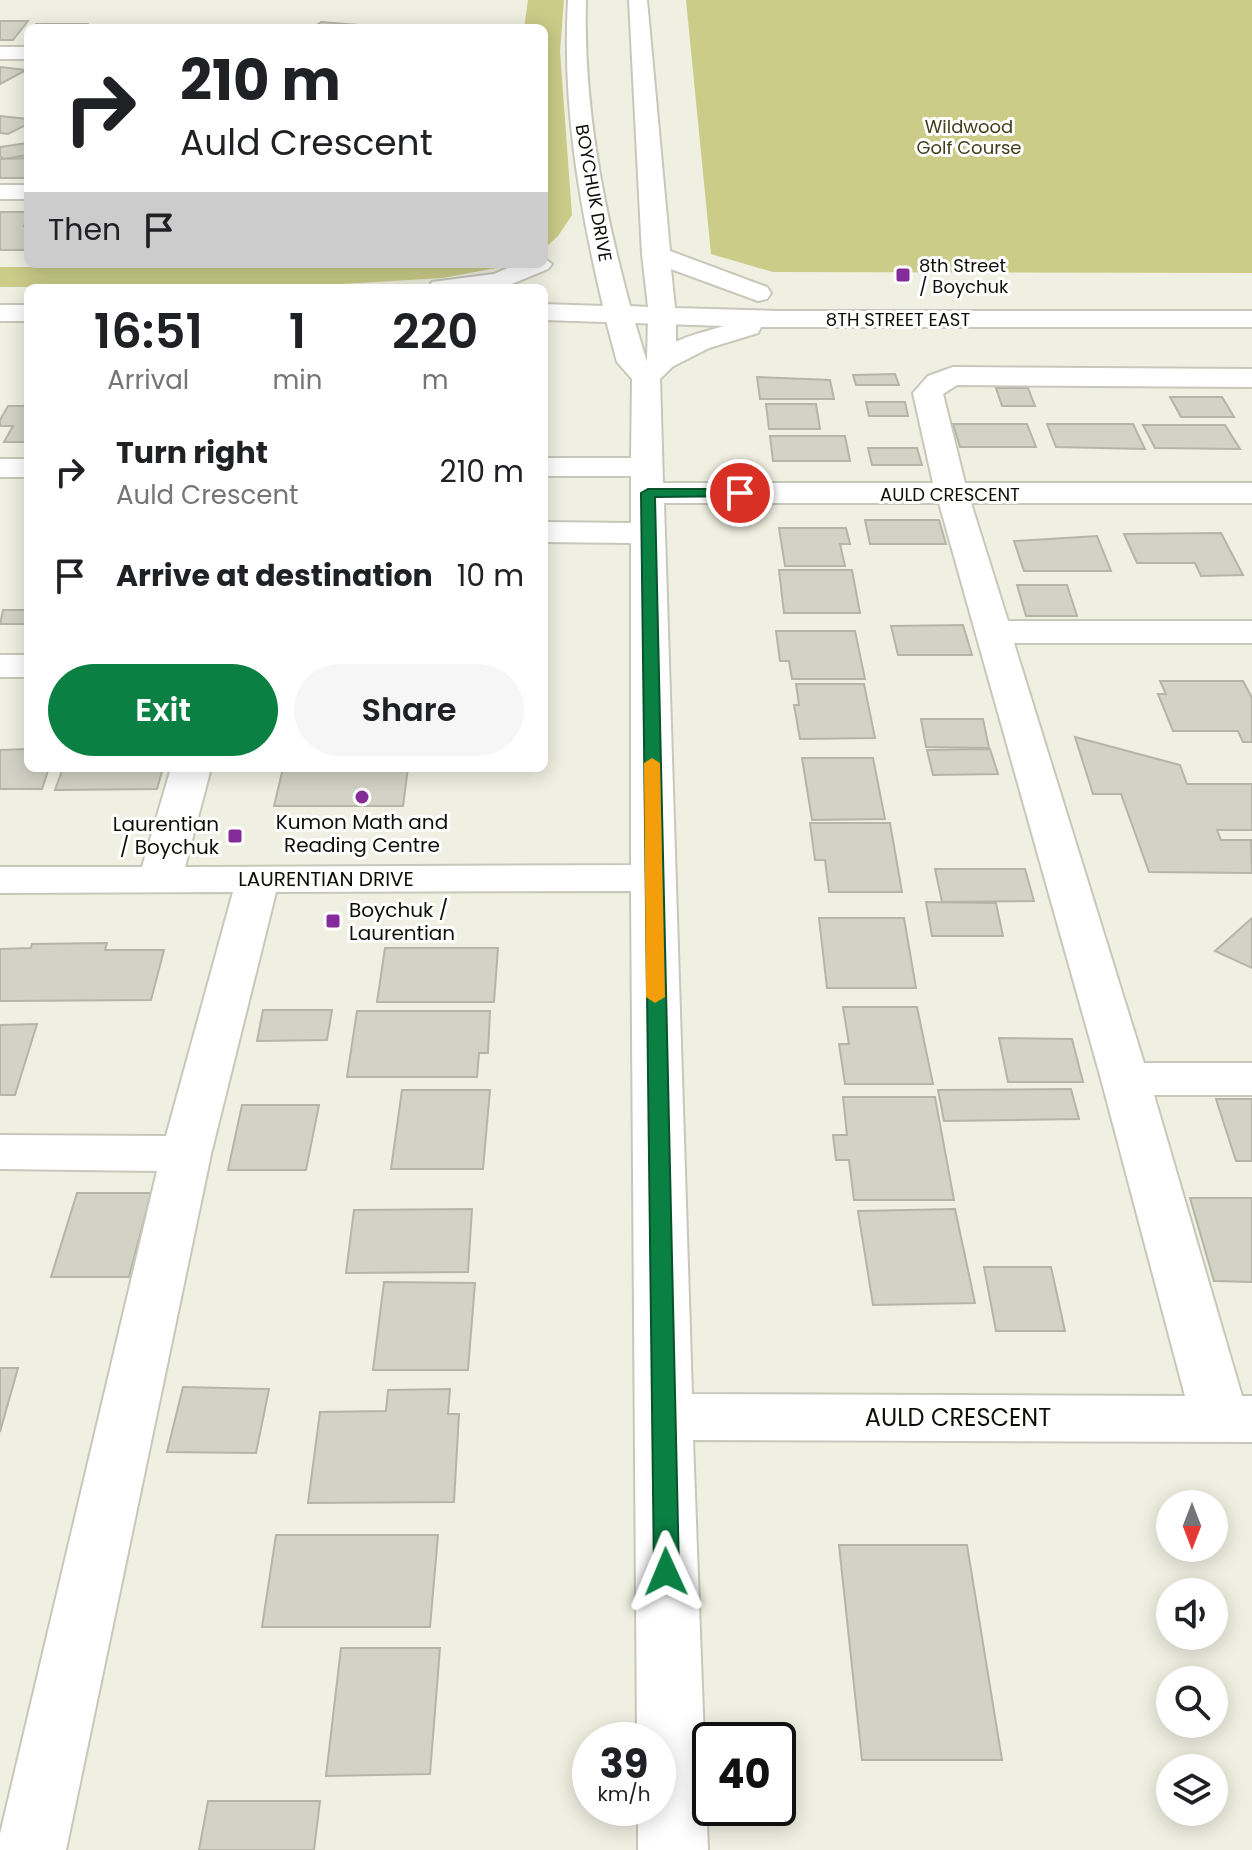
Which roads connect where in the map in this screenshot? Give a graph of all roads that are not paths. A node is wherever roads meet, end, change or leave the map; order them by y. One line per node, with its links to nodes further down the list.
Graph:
1 (577, 0): 7 (main road, BOYCHUK DRIVE)
2 (638, 0): 8 (main road, BOYCHUK DRIVE)
3 (0, 53): 4 (main road)
4 (24, 53)
5 (0, 192): 6 (main road)
6 (24, 192)
7 (596, 227): 9 (main road); 17 (main road, BOYCHUK DRIVE)
8 (655, 254): 13 (main road); 18 (main road, BOYCHUK DRIVE)
9 (553, 255)
10 (526, 268): 11 (main road)
11 (474, 284)
12 (548, 292): 17 (main road, 8TH STREET EAST)
13 (758, 293): 14 (main road, 8TH STREET EAST); 18 (main road, 8TH STREET EAST)
14 (790, 293)
15 (0, 296): 16 (main road)
16 (24, 296)
17 (615, 302): 18 (main road, 8TH STREET EAST); 19 (main road, 8TH STREET EAST); 24 (main road, BOYCHUK DRIVE)
18 (660, 303): 22 (main road, 8TH STREET EAST); 24 (main road, BOYCHUK DRIVE)
19 (548, 311)
20 (0, 313): 21 (main road)
21 (24, 313)
22 (779, 319): 23 (main road, 8TH STREET EAST); 24 (main road)
23 (1252, 319)
24 (654, 370): 29 (main road, BOYCHUK DRIVE)
25 (1252, 378): 28 (main road)
26 (548, 468): 29 (main road)
27 (1252, 493): 28 (main road, AULD CRESCENT)
28 (953, 494): 29 (main road, AULD CRESCENT); 31 (main road)
29 (649, 498): 30 (main road); 36 (main road, BOYCHUK DRIVE)
30 (548, 531)
31 (993, 632): 32 (main road); 40 (main road)
32 (1252, 632)
33 (0, 666): 34 (main road)
34 (24, 666)
35 (190, 772): 37 (main road)
36 (652, 878): 38 (main road, LAURENTIAN DRIVE); 44 (main road, BOYCHUK DRIVE)
37 (160, 879): 38 (main road, LAURENTIAN DRIVE); 39 (main road, LAURENTIAN DRIVE)
38 (258, 879): 43 (main road)
39 (0, 880)
40 (1125, 1079): 41 (main road); 45 (main road)
41 (1252, 1079)
42 (0, 1152): 43 (main road)
43 (186, 1154): 46 (main road)
44 (664, 1417): 45 (main road, AULD CRESCENT); 47 (main road, BOYCHUK DRIVE)
45 (1236, 1419)
46 (31, 1850)
47 (673, 1850)

